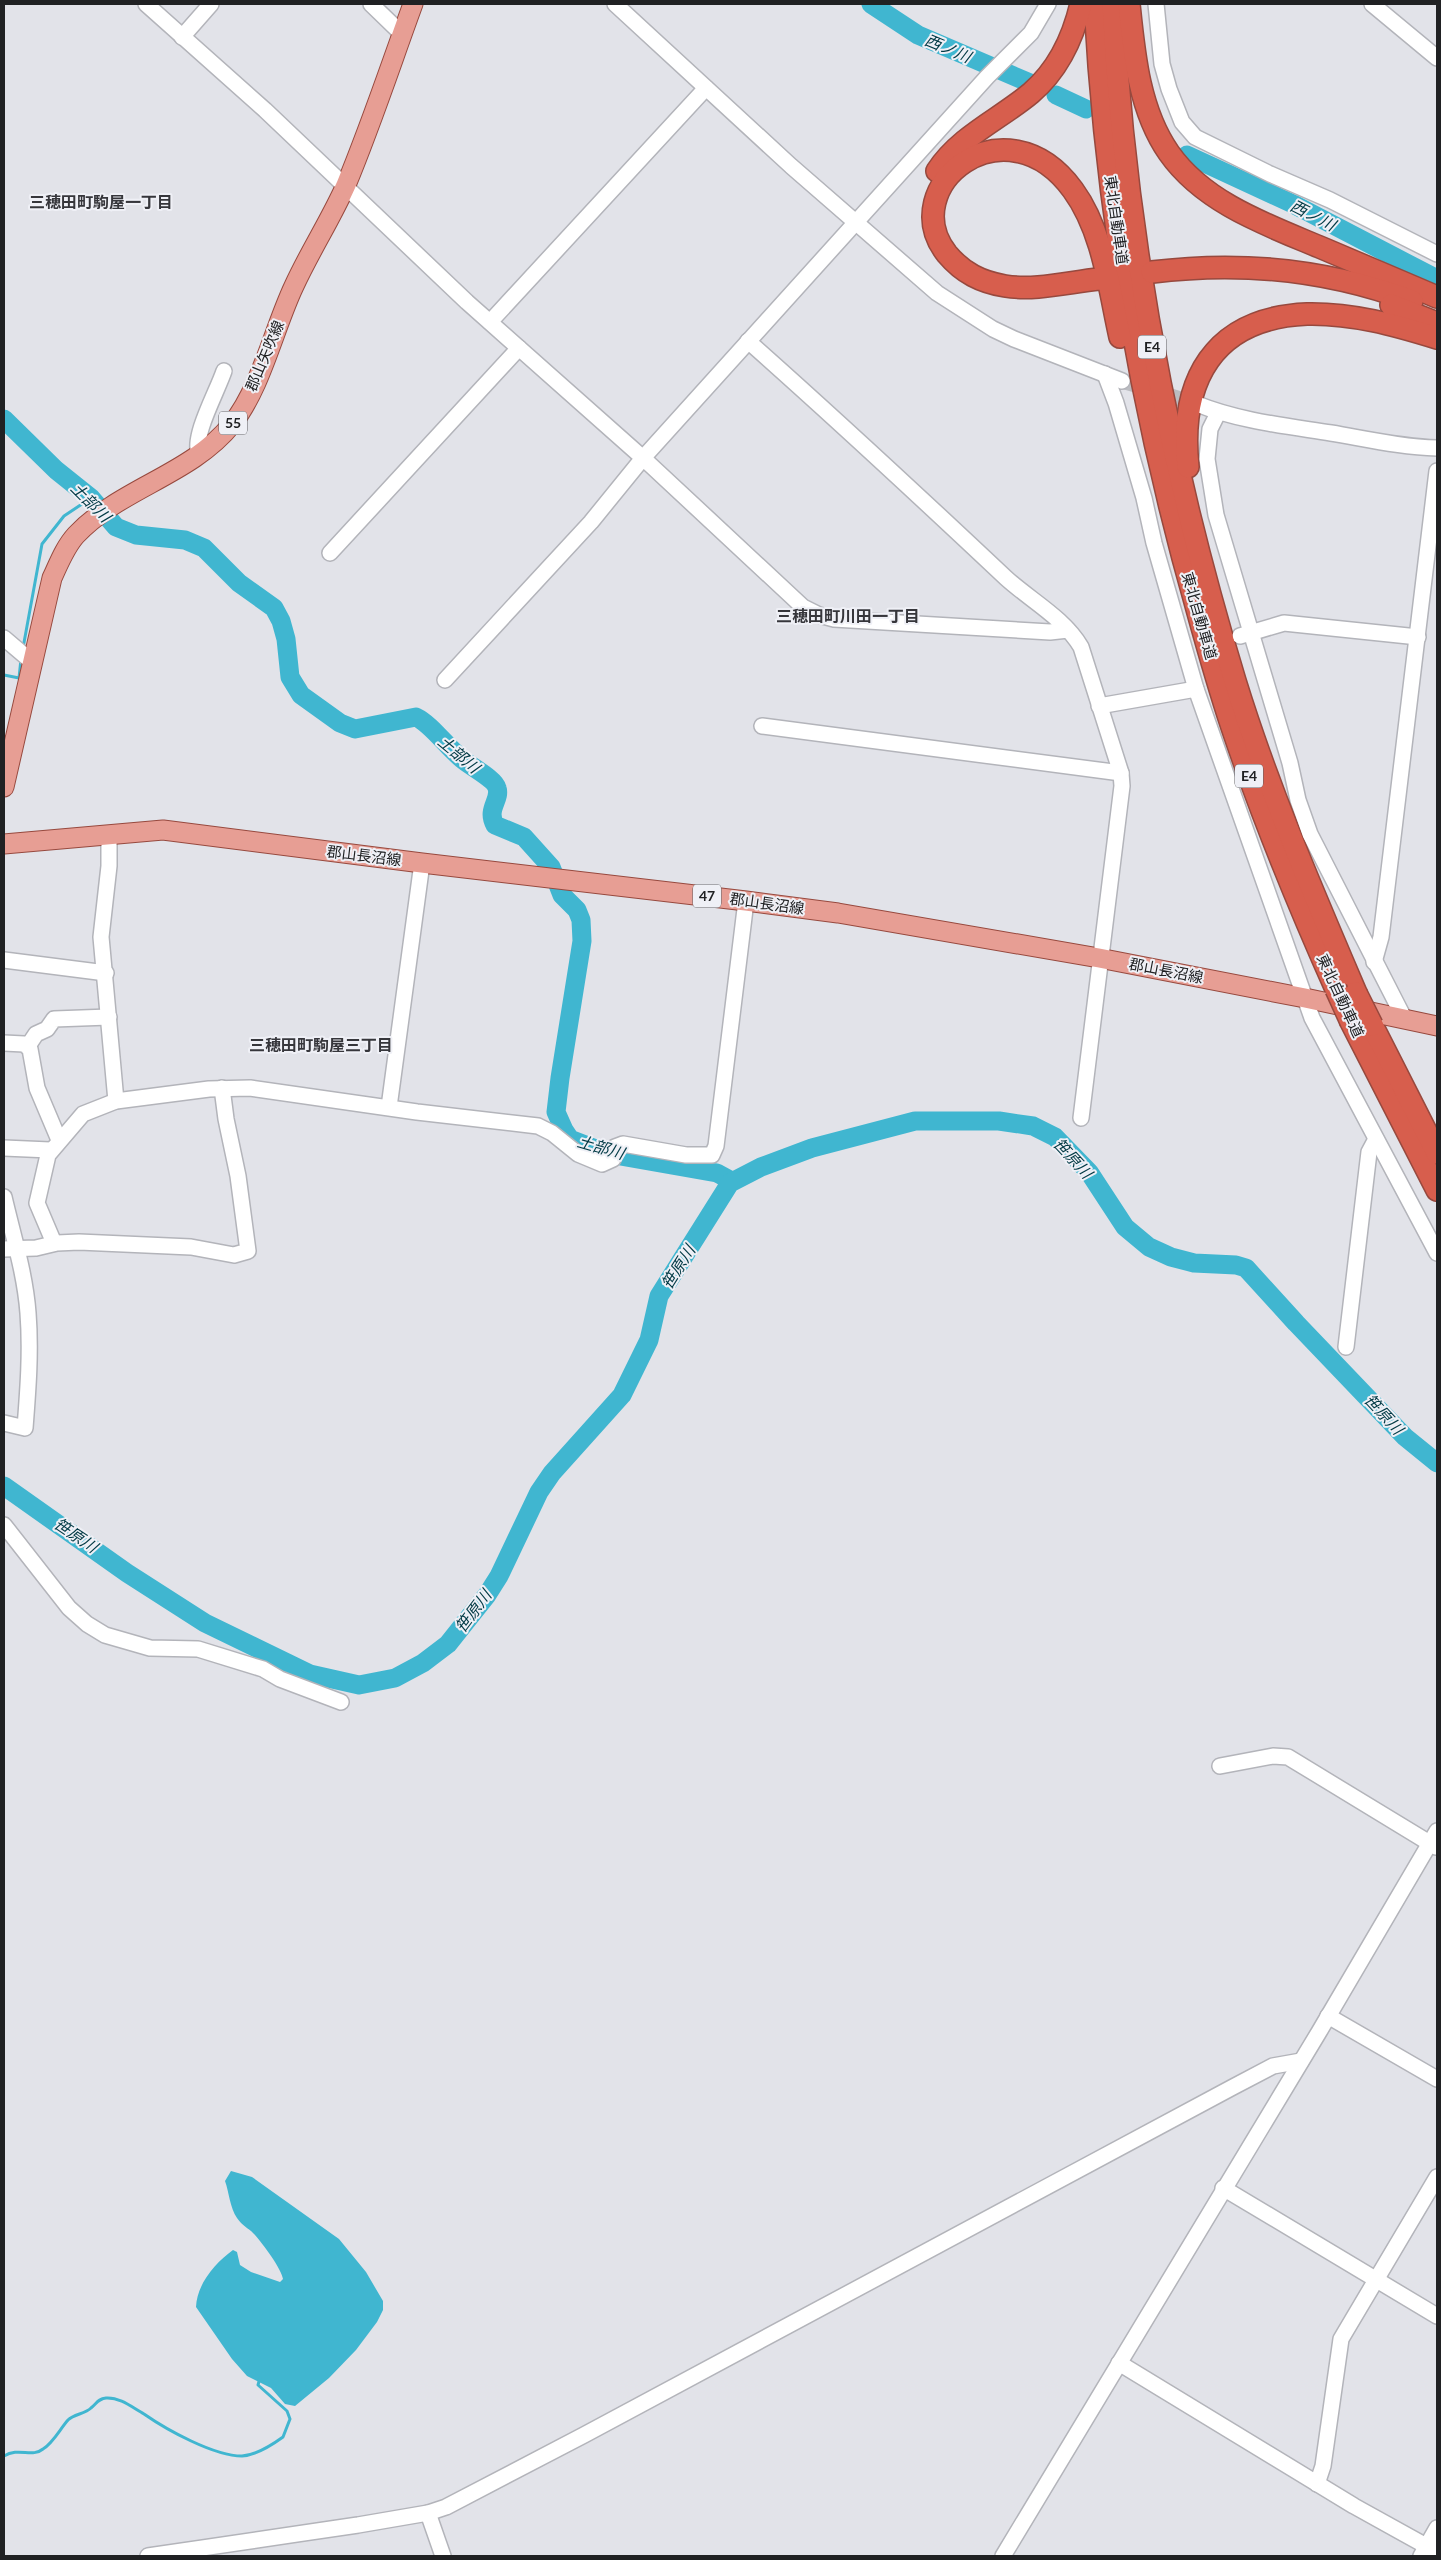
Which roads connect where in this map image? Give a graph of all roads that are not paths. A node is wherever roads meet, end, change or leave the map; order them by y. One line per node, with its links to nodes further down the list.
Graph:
1 (146, 4): 14 (street)
2 (211, 4): 14 (street)
3 (371, 4): 13 (street)
4 (413, 4): 13 (main road, 郡山矢吹線 / 55)
5 (615, 4): 16 (street)
6 (1048, 4): 18 (street)
7 (1080, 4): 37 (highway)
8 (1095, 4): 37 (highway, 東北自動車道 / E4)
9 (1113, 4): 44 (highway, 東北自動車道 / E4)
10 (1128, 4): 20 (highway)
11 (1156, 4): 19 (street)
12 (1372, 4): 15 (street)
13 (402, 34): 17 (main road, 郡山矢吹線 / 55)
14 (182, 37): 17 (street)
15 (1437, 58)
16 (706, 88): 18 (street); 22 (street)
17 (345, 186): 22 (street); 33 (main road, 郡山矢吹線 / 55)
18 (857, 222): 25 (street); 28 (street)
19 (1437, 254)
20 (1437, 297)
21 (1437, 311): 23 (highway)
22 (490, 322): 26 (street)
23 (1437, 323)
24 (1437, 338): 44 (highway)
25 (748, 341): 34 (street); 38 (street)
26 (519, 348): 34 (street); 36 (street)
27 (224, 371): 33 (street)
28 (1105, 374): 29 (street); 45 (street)
29 (1122, 381)
30 (1197, 404): 31 (street)
31 (1218, 413): 32 (street); 39 (street)
32 (1437, 448)
33 (199, 454): 42 (main road, 郡山矢吹線 / 55)
34 (643, 458): 38 (street); 43 (street)
35 (1437, 470): 40 (street)
36 (330, 553)
37 (1182, 556): 58 (highway, 東北自動車道 / E4)
38 (1068, 630): 46 (street)
39 (1246, 634): 40 (street); 56 (street)
40 (1418, 637): 56 (street)
41 (4, 638): 42 (street)
42 (31, 662): 49 (main road, 郡山矢吹線 / 55)
43 (445, 680)
44 (1236, 682): 58 (highway, 東北自動車道 / E4)
45 (1196, 689): 46 (street); 59 (street)
46 (1099, 706): 48 (street)
47 (762, 726): 48 (street)
48 (1122, 773): 54 (street)
49 (4, 787)
50 (109, 834): 51 (main road, 郡山長沼線 / 47); 52 (main road, 郡山長沼線 / 47); 57 (street)
51 (4, 844)
52 (422, 863): 53 (main road, 郡山長沼線 / 47); 69 (street)
53 (746, 901): 54 (main road, 郡山長沼線 / 47); 69 (street)
54 (1099, 958): 59 (main road, 郡山長沼線 / 47); 70 (street)
55 (4, 960): 57 (street)
56 (1374, 962): 61 (street)
57 (106, 973): 60 (street)
58 (1346, 991): 63 (highway, 東北自動車道 / E4, bridge)
59 (1305, 998): 61 (main road, 郡山長沼線 / 47); 71 (street)
60 (109, 1017): 66 (street); 68 (street)
61 (1404, 1018): 62 (main road, 郡山長沼線 / 47); 64 (main road, 郡山長沼線 / 47)
62 (1437, 1019)
63 (1361, 1023): 74 (highway, 東北自動車道 / E4); 75 (highway, 東北自動車道 / E4)
64 (1437, 1026)
65 (4, 1043): 66 (street)
66 (28, 1046): 72 (street)
67 (222, 1088): 68 (street); 69 (street); 77 (street)
68 (116, 1101): 72 (street)
69 (389, 1107)
70 (1081, 1118)
71 (1376, 1139): 79 (street); 80 (street)
72 (55, 1145): 73 (street); 77 (street)
73 (4, 1148)
74 (1437, 1154)
75 (1437, 1190)
76 (4, 1198): 78 (street)
77 (54, 1243): 78 (street)
78 (11, 1249): 81 (street)
79 (1437, 1253)
80 (1346, 1347)
81 (4, 1423)
82 (4, 1524): 83 (street)
83 (341, 1702)
84 (1220, 1766): 85 (street)
85 (1435, 1841): 86 (street)
86 (1328, 2016): 87 (street); 88 (street)
87 (1301, 2061): 90 (street); 95 (street)
88 (1437, 2079)
89 (1437, 2177): 91 (street)
90 (1223, 2188): 91 (street); 93 (street)
91 (1376, 2279): 92 (street); 94 (street)
92 (1437, 2316)
93 (1119, 2363): 94 (street); 100 (street)
94 (1317, 2484): 97 (street)
95 (428, 2513): 98 (street); 99 (street)
96 (1437, 2528): 97 (street)
97 (1429, 2552)
98 (148, 2556)
99 (443, 2556)
100 (1003, 2556)

